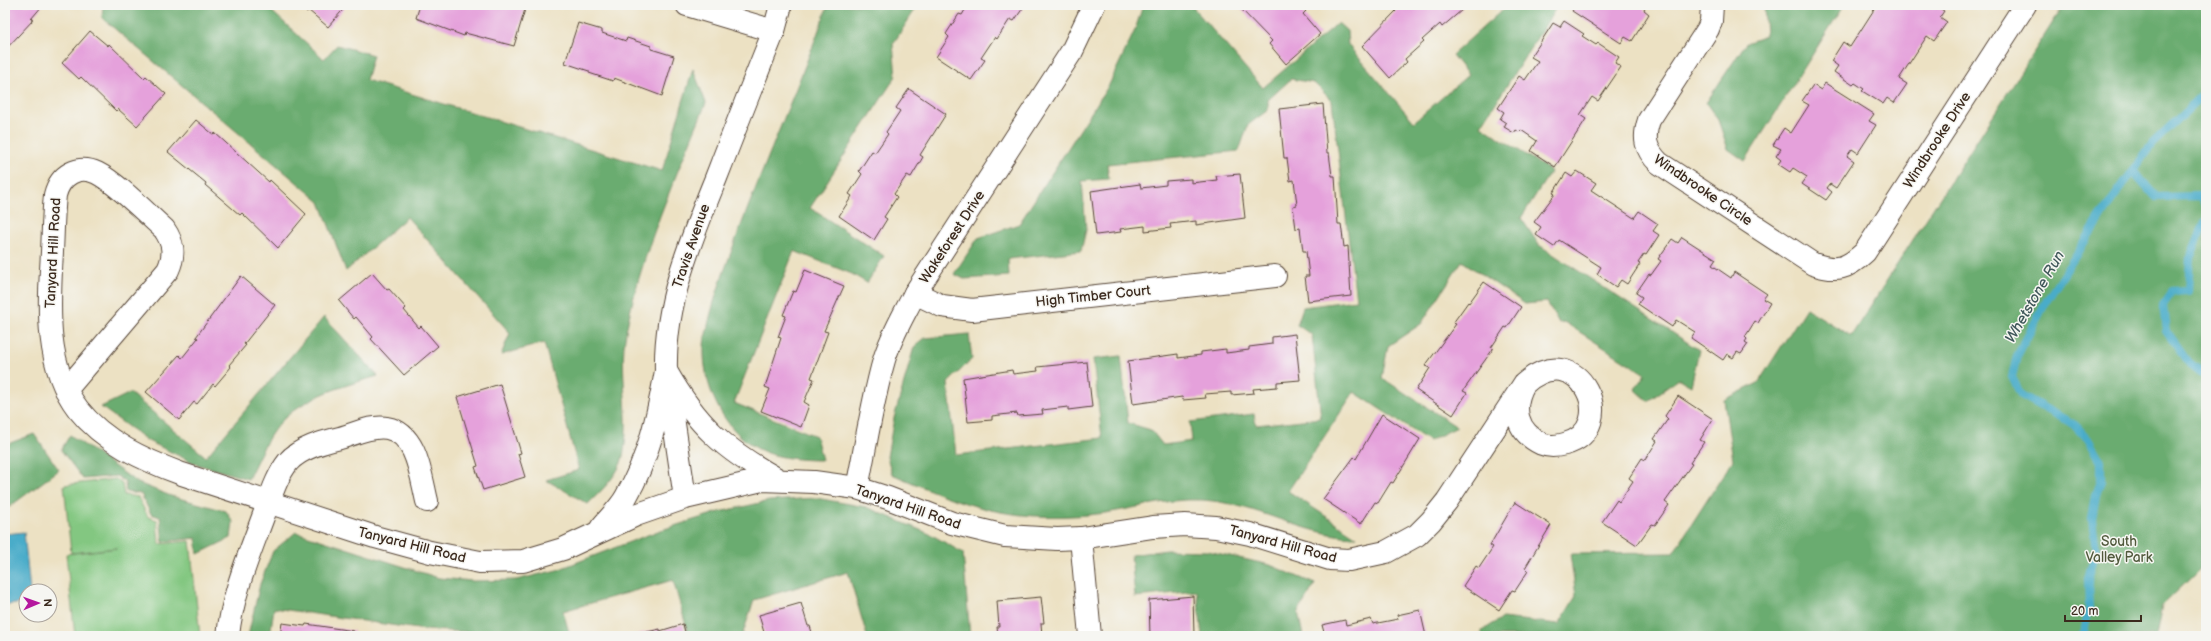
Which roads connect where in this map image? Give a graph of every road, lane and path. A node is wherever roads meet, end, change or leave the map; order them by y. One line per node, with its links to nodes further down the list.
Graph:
1 (687, 5): 6 (street)
2 (781, 5): 6 (street, Travis Avenue)
3 (1094, 5): 9 (street, Wakeforest Drive)
4 (1712, 5): 7 (street, Windbrooke Circle)
5 (2025, 5): 7 (street, Windbrooke Drive)
6 (774, 31): 10 (street, Travis Avenue)
7 (1842, 268)
8 (1275, 276): 9 (street, High Timber Court)
9 (915, 293): 14 (street, Wakeforest Drive)
10 (666, 371): 13 (street); 15 (street, Travis Avenue); 18 (street)
11 (1524, 384): 19 (street, Tanyard Hill Road)
12 (66, 390): 12 (street, Tanyard Hill Road); 17 (street, Tanyard Hill Road)
13 (779, 480): 14 (street, Tanyard Hill Road); 15 (street, Tanyard Hill Road)
14 (858, 488): 19 (street, Tanyard Hill Road)
15 (685, 498): 18 (street, Tanyard Hill Road)
16 (427, 501): 17 (street)
17 (268, 503): 18 (street, Tanyard Hill Road); 20 (street)
18 (599, 531)
19 (1081, 538): 21 (street)
20 (228, 636)
21 (1090, 636)

